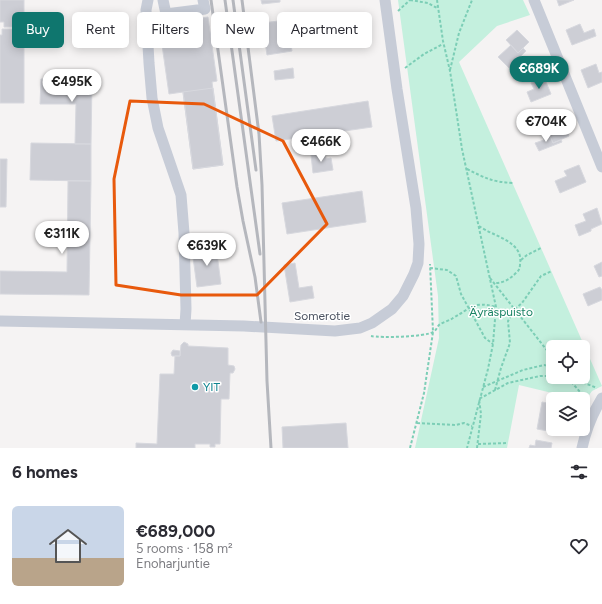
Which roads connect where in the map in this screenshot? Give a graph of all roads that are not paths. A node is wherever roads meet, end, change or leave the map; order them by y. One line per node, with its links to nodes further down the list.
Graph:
1 (148, 0): 8 (street)
2 (163, 0): 3 (street)
3 (203, 0)
4 (385, 0): 8 (street, Somerotie)
5 (534, 0): 6 (street)
6 (602, 167)
7 (0, 321): 8 (street, Somerotie)
8 (185, 325)
9 (602, 398): 10 (street)
10 (582, 448)

